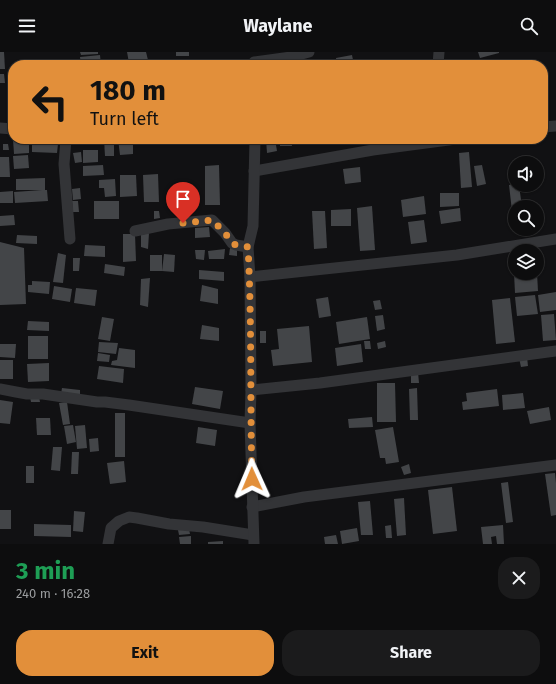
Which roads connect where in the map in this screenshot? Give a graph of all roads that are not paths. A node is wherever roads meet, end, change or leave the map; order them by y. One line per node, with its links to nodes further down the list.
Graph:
1 (309, 52): 2 (street)
2 (255, 60)
3 (66, 144): 8 (street)
4 (255, 144): 6 (street)
5 (415, 144): 6 (street)
6 (254, 171): 10 (street)
7 (135, 231): 10 (street)
8 (70, 239)
9 (556, 239): 11 (street)
10 (248, 247): 11 (street)
11 (250, 277): 14 (street)
12 (556, 351): 14 (street)
13 (0, 389): 15 (street)
14 (251, 390): 15 (street)
15 (250, 424): 17 (street)
16 (556, 464): 17 (street)
17 (252, 507): 18 (street)
18 (253, 540): 19 (street)
19 (108, 544)

